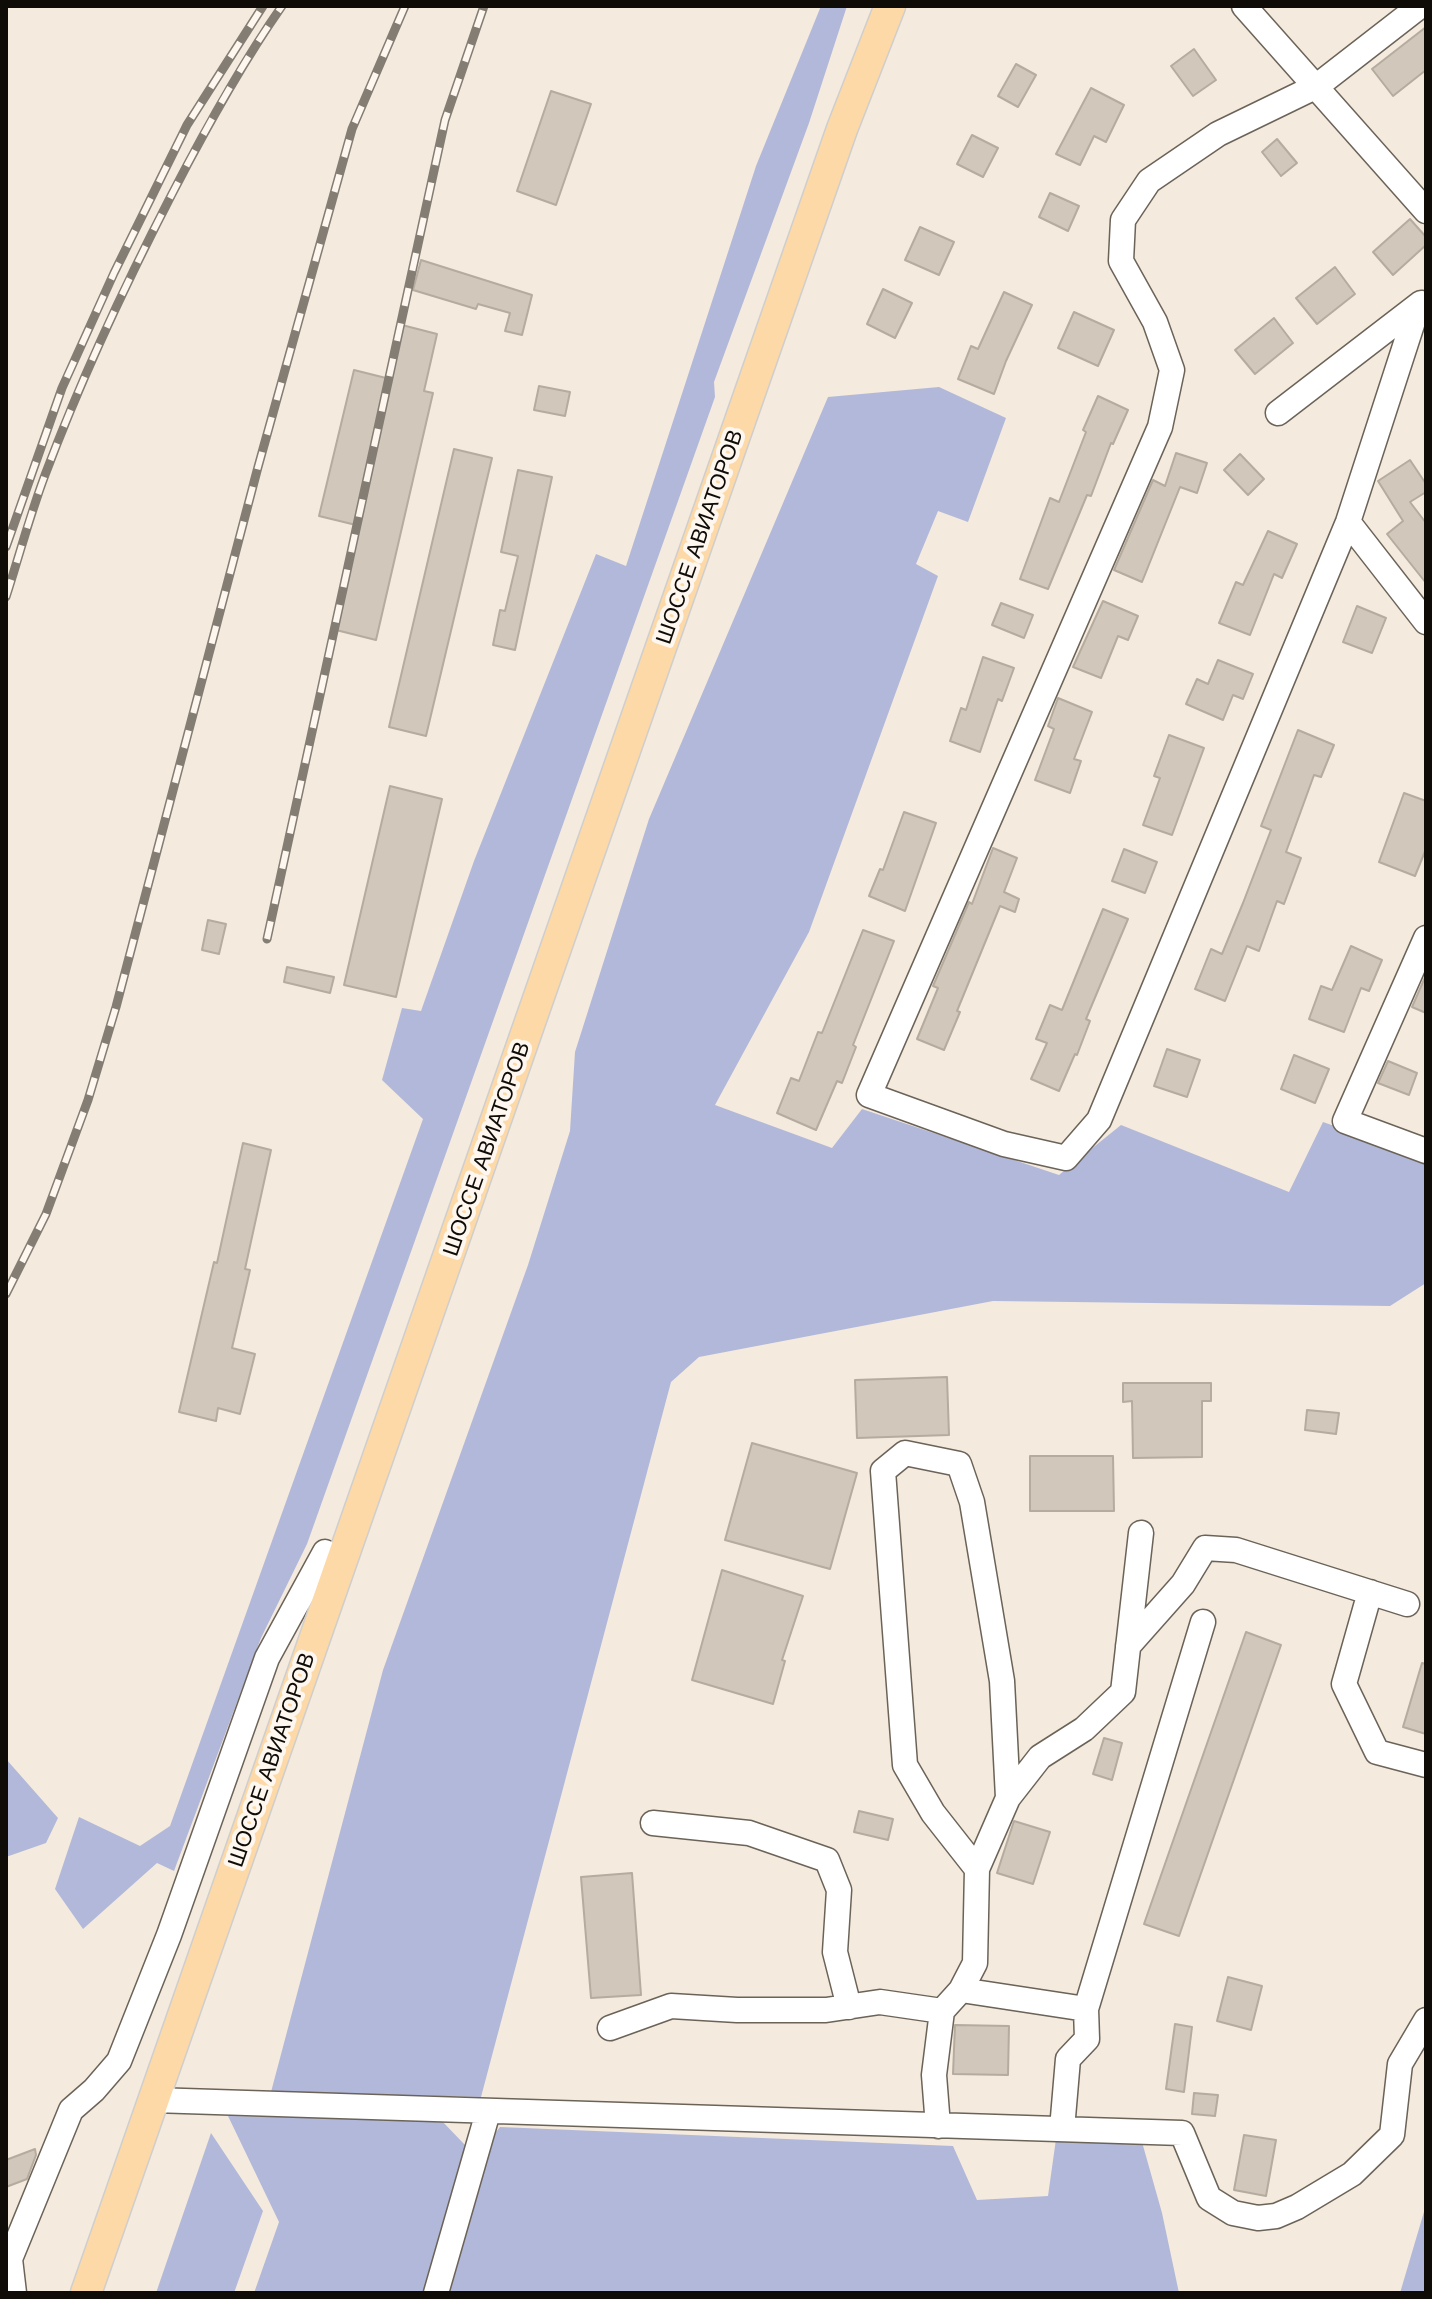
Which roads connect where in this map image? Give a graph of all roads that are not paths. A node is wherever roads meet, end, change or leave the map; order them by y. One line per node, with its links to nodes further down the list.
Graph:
1 (871, 6): 14 (main road, ШОССЕ АВИАТОРОВ)
2 (890, 6): 29 (main road, ШОССЕ АВИАТОРОВ)
3 (1244, 6): 5 (street)
4 (1420, 6): 5 (street)
5 (1317, 86): 6 (street); 9 (street)
6 (1426, 211)
7 (1422, 302): 8 (street); 9 (street)
8 (1278, 413)
9 (1348, 522): 10 (street)
10 (1426, 622)
11 (1426, 938): 12 (street)
12 (1426, 1151)
13 (1141, 1533): 18 (street)
14 (325, 1552): 33 (street); 34 (main road, ШОССЕ АВИАТОРОВ)
15 (1370, 1592): 16 (street); 18 (street); 19 (street)
16 (1407, 1604)
17 (1203, 1622): 25 (street)
18 (1128, 1646): 20 (street)
19 (1426, 1765)
20 (1008, 1798): 22 (street); 22 (street)
21 (653, 1823): 24 (street)
22 (977, 1869): 23 (street)
23 (961, 1990): 25 (street); 26 (street)
24 (849, 2007): 26 (street); 28 (street)
25 (1086, 2009): 32 (street)
26 (942, 2011): 31 (street)
27 (1426, 2020): 32 (street)
28 (610, 2028)
29 (153, 2100): 30 (street); 35 (main road, ШОССЕ АВИАТОРОВ)
30 (488, 2112): 31 (street); 36 (street)
31 (938, 2126): 32 (street)
32 (1062, 2129)
33 (14, 2293)
34 (67, 2293)
35 (86, 2293)
36 (436, 2293)

